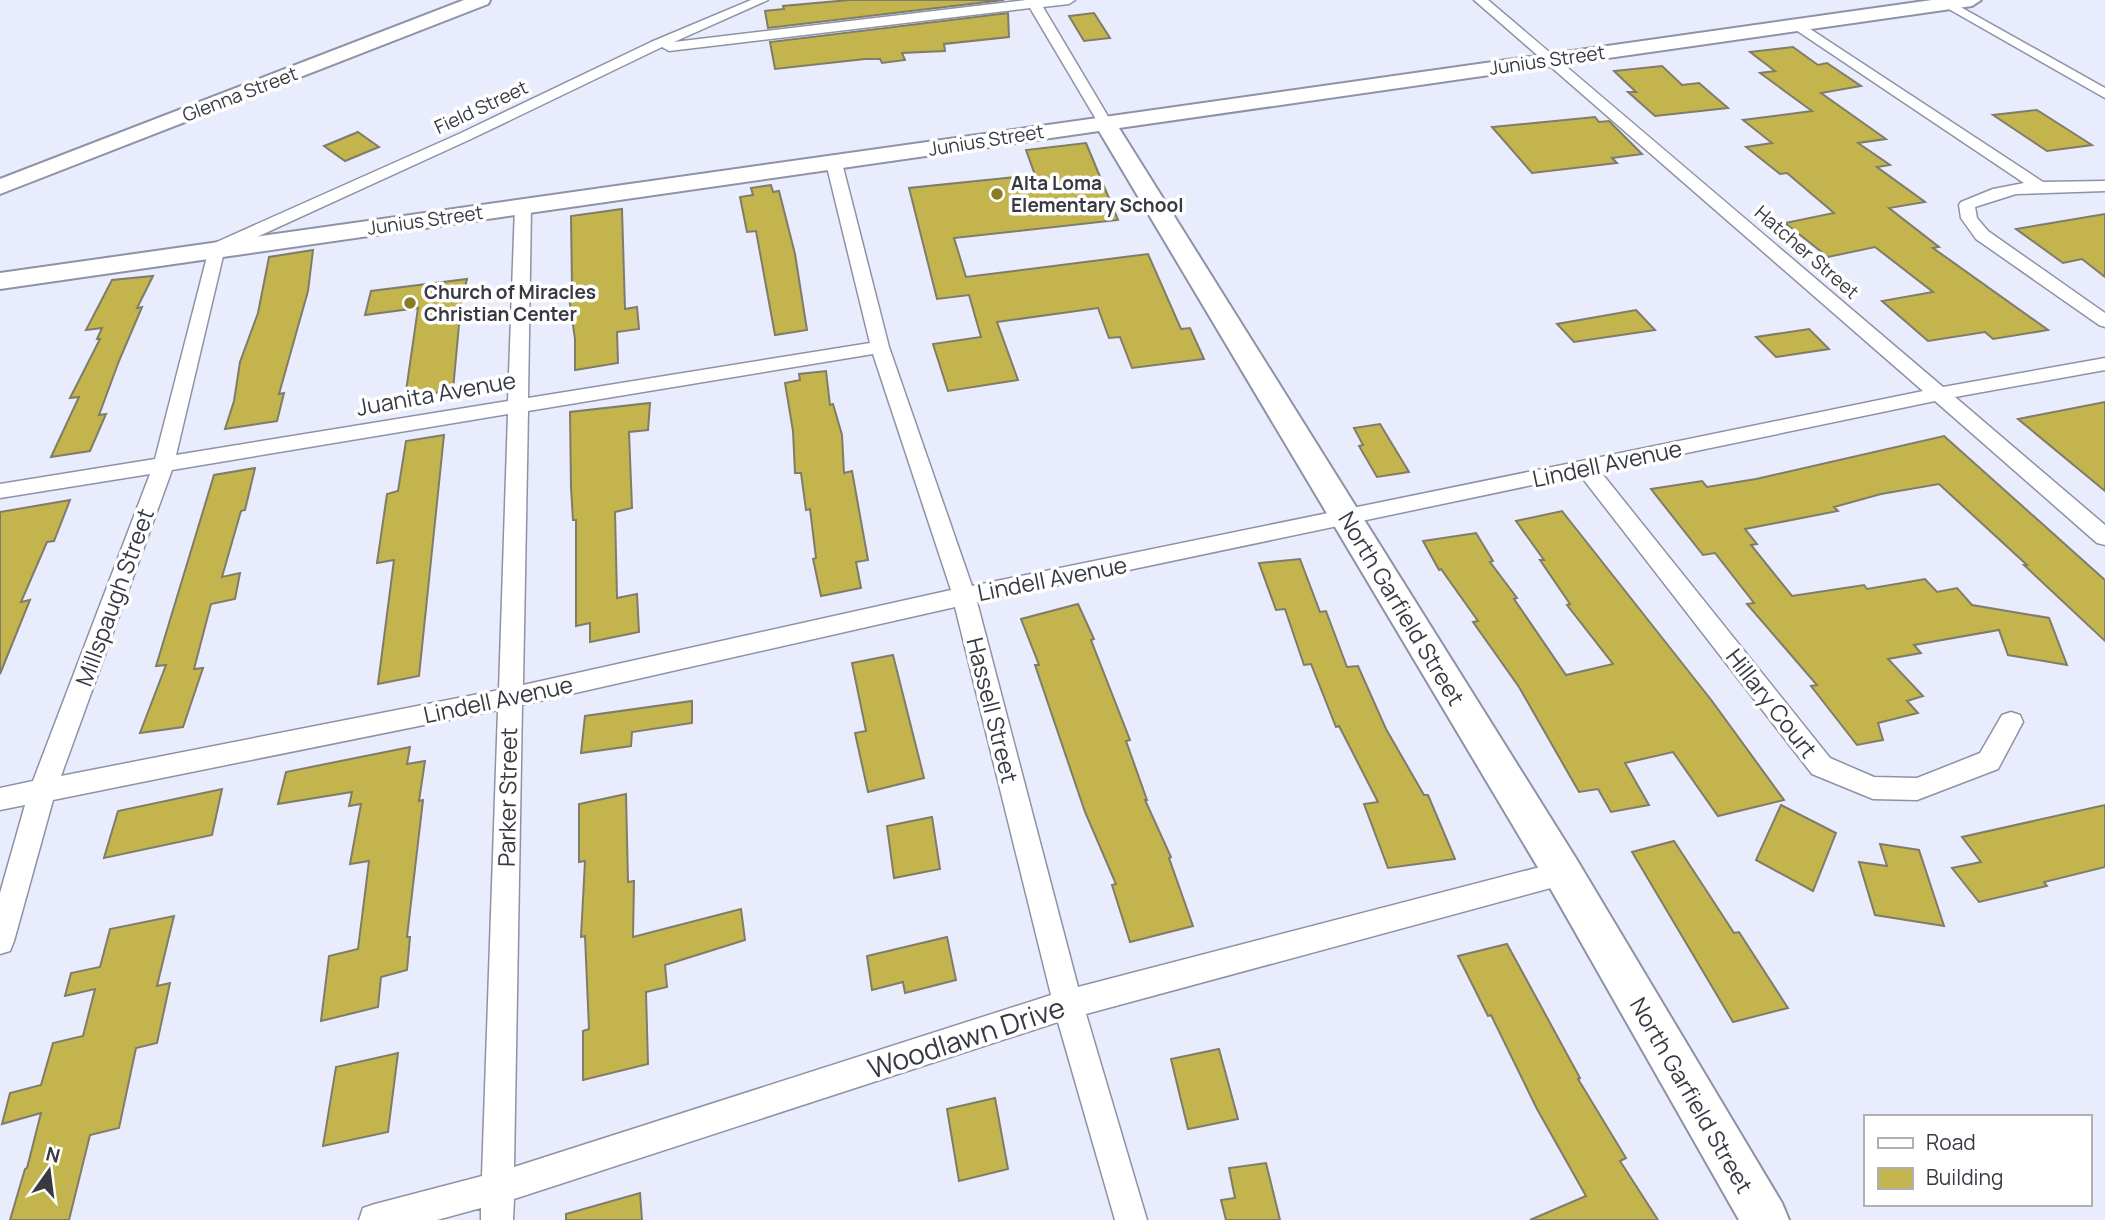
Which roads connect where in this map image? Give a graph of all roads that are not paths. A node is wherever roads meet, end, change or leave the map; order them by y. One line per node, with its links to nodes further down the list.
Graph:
1 (481, 0): 15 (street, Glenna Street)
2 (762, 0): 9 (street, Field Street)
3 (1069, 0): 6 (street)
4 (1480, 0): 10 (street, Hatcher Street)
5 (1972, 0): 7 (street, Junius Street)
6 (1033, 2): 9 (street); 12 (street, North Garfield Street)
7 (1943, 2): 8 (street, Junius Street); 11 (street)
8 (1798, 25): 10 (street, Junius Street); 16 (street)
9 (656, 46): 18 (street, Field Street)
10 (1550, 59): 12 (street, Junius Street); 23 (street, Hatcher Street)
11 (2105, 94)
12 (1105, 122): 13 (street, Junius Street); 28 (street, North Garfield Street)
13 (834, 163): 17 (street, Junius Street); 21 (street, Hassell Street)
14 (2105, 186): 16 (street)
15 (0, 187)
16 (2040, 187): 20 (street)
17 (523, 207): 18 (street, Junius Street); 24 (street, Parker Street)
18 (216, 249): 19 (street, Junius Street); 25 (street, Millspaugh Street)
19 (0, 281)
20 (2105, 321)
21 (880, 346): 24 (street, Juanita Avenue); 30 (street, Hassell Street)
22 (2105, 363): 23 (street, Lindell Avenue)
23 (1939, 394): 26 (street, Lindell Avenue); 29 (street, Hatcher Street)
24 (518, 404): 25 (street, Juanita Avenue); 31 (street, Parker Street)
25 (164, 464): 27 (street, Juanita Avenue); 33 (street, Millspaugh Street)
26 (1585, 467): 28 (street, Lindell Avenue); 32 (street, Hillary Court)
27 (0, 491)
28 (1348, 518): 30 (street, Lindell Avenue); 35 (street, North Garfield Street)
29 (2105, 537)
30 (964, 596): 31 (street, Lindell Avenue); 37 (street, Hassell Street)
31 (509, 698): 33 (street, Lindell Avenue); 38 (street, Parker Street)
32 (2011, 722)
33 (43, 789): 34 (street, Lindell Avenue); 36 (street, Millspaugh Street)
34 (0, 799)
35 (1563, 873): 37 (street, Woodlawn Drive); 42 (street, North Garfield Street)
36 (0, 941)
37 (1068, 1004): 38 (street, Woodlawn Drive); 41 (street, Hassell Street)
38 (498, 1188): 39 (street, Woodlawn Drive); 40 (street, Parker Street)
39 (375, 1220)
40 (497, 1220)
41 (1131, 1220)
42 (1765, 1220)

